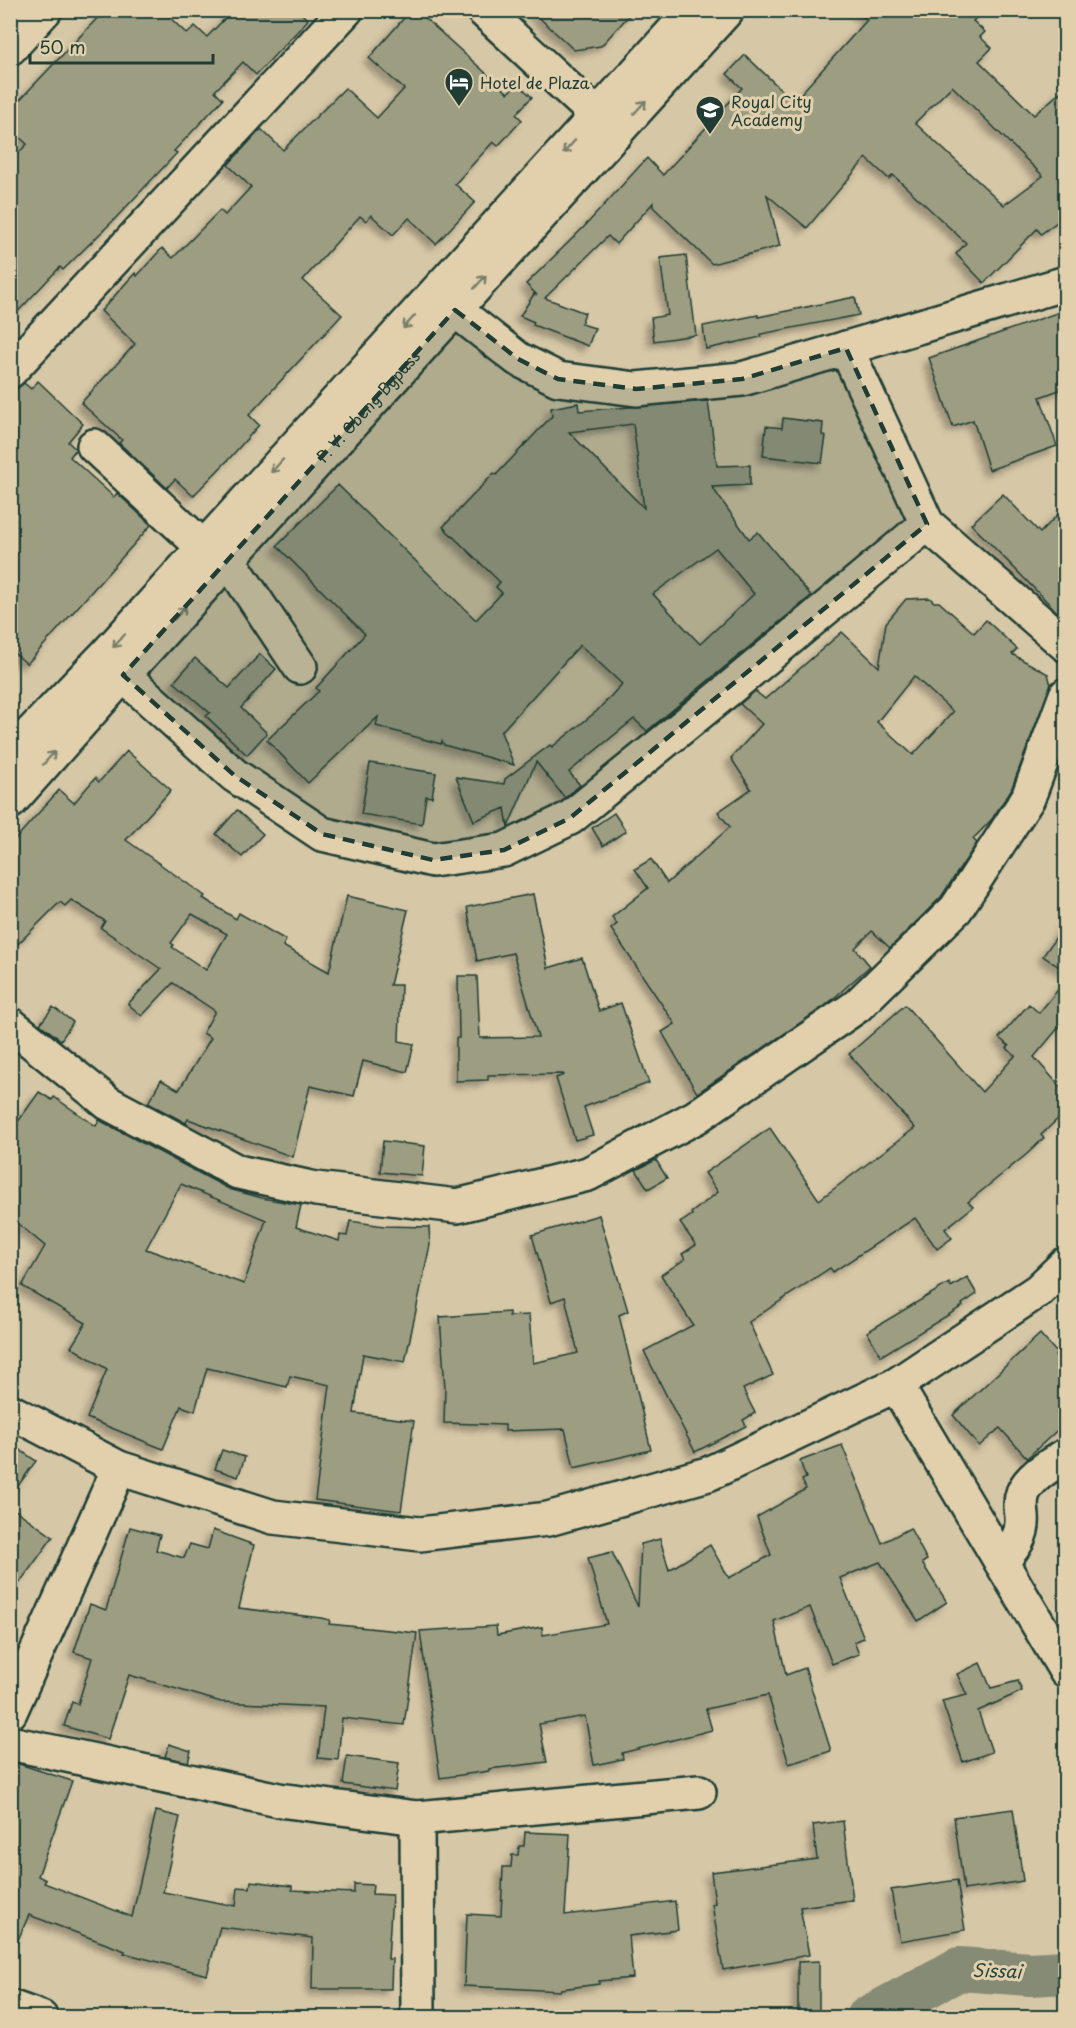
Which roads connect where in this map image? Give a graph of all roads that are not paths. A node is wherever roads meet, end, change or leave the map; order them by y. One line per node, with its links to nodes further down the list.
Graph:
1 (45, 10): 6 (main road)
2 (346, 10): 11 (main road)
3 (483, 10): 7 (main road)
4 (693, 10): 7 (main road, P. V. Obeng Bypass)
5 (728, 10): 7 (main road, P. V. Obeng Bypass, one-way to 5)
6 (10, 48)
7 (607, 124): 9 (main road, P. V. Obeng Bypass, one-way to 7); 14 (main road, P. V. Obeng Bypass, one-way to 14)
8 (1065, 283): 10 (main road)
9 (455, 310): 10 (main road); 14 (main road, P. V. Obeng Bypass)
10 (846, 348): 13 (main road)
11 (10, 371)
12 (94, 446): 14 (main road)
13 (927, 524): 15 (main road); 17 (main road)
14 (216, 553): 16 (main road); 17 (main road, P. V. Obeng Bypass, one-way to 14); 19 (main road, P. V. Obeng Bypass, one-way to 19)
15 (1065, 645)
16 (300, 667)
17 (123, 675): 20 (main road, P. V. Obeng Bypass, one-way to 17)
18 (1065, 694): 21 (main road)
19 (10, 755)
20 (10, 802)
21 (10, 1024)
22 (1065, 1264): 23 (main road)
23 (896, 1385): 26 (main road); 27 (main road)
24 (10, 1411): 26 (main road)
25 (1065, 1455): 27 (main road)
26 (120, 1468): 29 (main road)
27 (1001, 1562): 28 (main road)
28 (1065, 1671)
29 (10, 1712)
30 (10, 1743): 32 (main road)
31 (699, 1792): 32 (main road)
32 (417, 1818): 35 (main road)
33 (10, 2007): 34 (main road)
34 (41, 2018)
35 (418, 2018)

